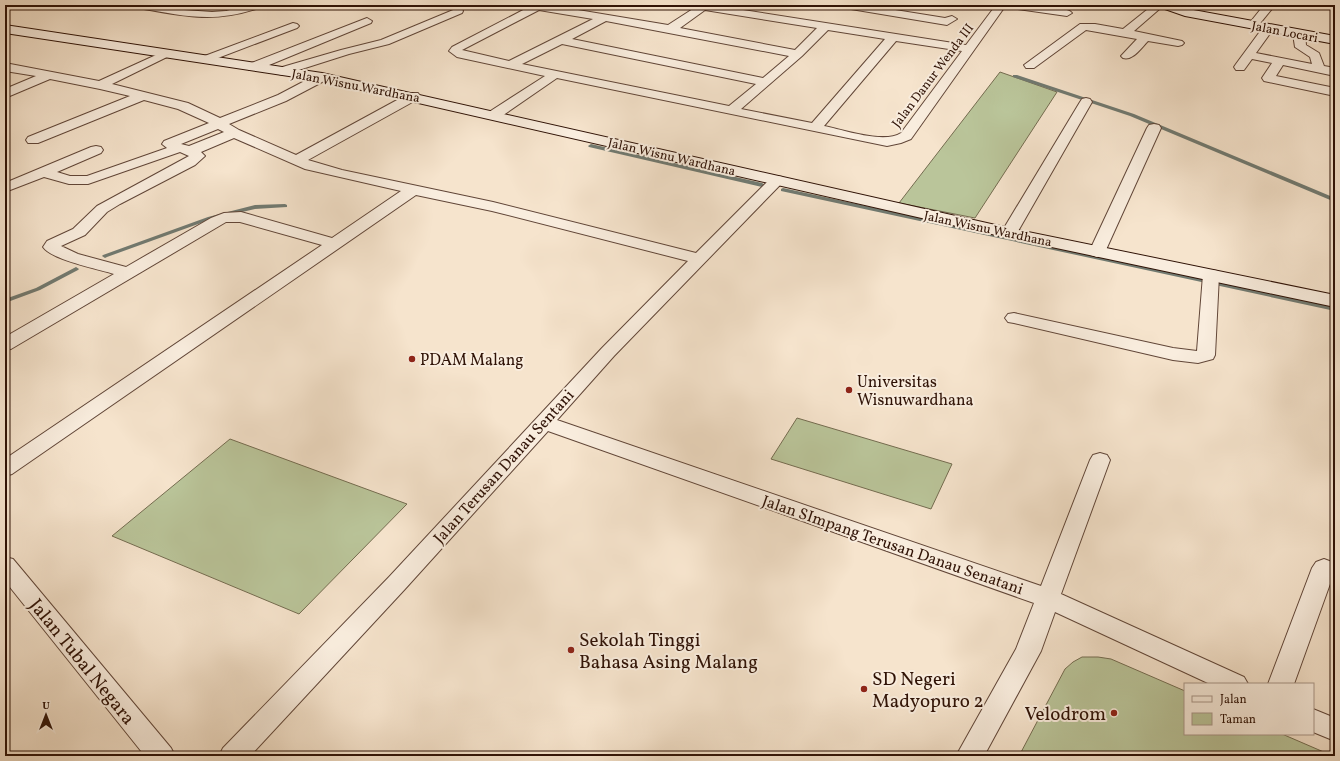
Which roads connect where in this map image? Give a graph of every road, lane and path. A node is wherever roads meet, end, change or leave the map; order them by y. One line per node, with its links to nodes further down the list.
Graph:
1 (138, 5): 9 (street)
2 (258, 5): 9 (street)
3 (845, 5): 15 (street)
4 (1001, 5): 30 (street, Jalan Danur Wenda III)
5 (1011, 5): 13 (street)
6 (1159, 5): 23 (street)
7 (1166, 5): 17 (street, Jalan Locari)
8 (1270, 5): 17 (street)
9 (161, 6)
10 (533, 6): 14 (street); 37 (street)
11 (705, 6): 19 (street); 22 (street)
12 (458, 11): 43 (street)
13 (1067, 13)
14 (604, 18): 22 (street); 27 (street)
15 (952, 19)
16 (367, 21): 41 (street)
17 (1253, 25): 20 (street, Jalan Locari)
18 (293, 26): 35 (street)
19 (826, 26): 25 (street); 32 (street)
20 (1268, 28): 24 (street, Jalan Locari); 33 (street)
21 (5, 29): 31 (street, Jalan Wisnu Wardhana)
22 (670, 29): 32 (street)
23 (1125, 33): 26 (street); 38 (street)
24 (1299, 34): 28 (street, Jalan Locari); 42 (street)
25 (893, 37): 30 (street); 58 (street)
26 (1145, 37): 29 (street); 34 (street)
27 (561, 40): 37 (street); 48 (street)
28 (1335, 40)
29 (1178, 43)
30 (969, 49): 58 (street, Jalan Danur Wenda III)
31 (167, 53): 35 (street, Jalan Wisnu Wardhana); 49 (street)
32 (798, 54): 48 (street)
33 (1249, 55): 36 (street); 39 (street)
34 (1127, 56)
35 (206, 59): 41 (street, Jalan Wisnu Wardhana)
36 (1280, 61): 42 (street); 50 (street)
37 (511, 65): 45 (street)
38 (1030, 65)
39 (1240, 66)
40 (5, 67): 46 (street)
41 (253, 67): 43 (street, Jalan Wisnu Wardhana)
42 (1318, 69): 44 (street)
43 (284, 71): 47 (street, Jalan Wisnu Wardhana)
44 (1335, 72)
45 (556, 74): 55 (street); 56 (street)
46 (49, 75): 49 (street); 51 (street)
47 (322, 77): 53 (street, Jalan Wisnu Wardhana); 57 (street)
48 (765, 82): 55 (street)
49 (101, 85): 52 (street)
50 (1335, 92)
51 (5, 94)
52 (142, 96): 57 (street); 61 (street)
53 (414, 96): 56 (street, Jalan Wisnu Wardhana); 64 (street)
54 (1086, 102): 69 (street)
55 (732, 110): 58 (street)
56 (494, 115): 66 (street, Jalan Wisnu Wardhana)
57 (218, 124): 60 (street); 62 (street)
58 (816, 127)
59 (1154, 128): 71 (street)
60 (234, 133): 62 (street); 64 (street)
61 (33, 140)
62 (184, 149): 65 (street); 73 (street)
63 (96, 150): 65 (street)
64 (297, 160): 68 (street)
65 (43, 172): 67 (street)
66 (777, 180): 69 (street, Jalan Wisnu Wardhana); 72 (street, Jalan Terusan Danau Sentani)
67 (5, 188)
68 (414, 189): 70 (street); 72 (street)
69 (1009, 233): 71 (street, Jalan Wisnu Wardhana)
70 (333, 243): 73 (street); 80 (street)
71 (1097, 252): 74 (street, Jalan Wisnu Wardhana)
72 (700, 259): 78 (street, Jalan Terusan Danau Sentani)
73 (128, 273): 77 (street)
74 (1211, 280): 75 (street, Jalan Wisnu Wardhana); 76 (street)
75 (1335, 301)
76 (1014, 318)
77 (5, 345)
78 (543, 422): 83 (street, Jalan SImpang Terusan Danau Senatani); 89 (street, Jalan Terusan Danau Sentani)
79 (1100, 460): 83 (street)
80 (5, 469)
81 (5, 565): 88 (street, Jalan Tubal Negara)
82 (1324, 568): 85 (street)
83 (1048, 598): 84 (street, Jalan SImpang Terusan Danau Senatani); 90 (street)
84 (1233, 683)
85 (1281, 683)
86 (1314, 720): 87 (street)
87 (1335, 730)
88 (161, 756)
89 (233, 756)
90 (970, 756)

